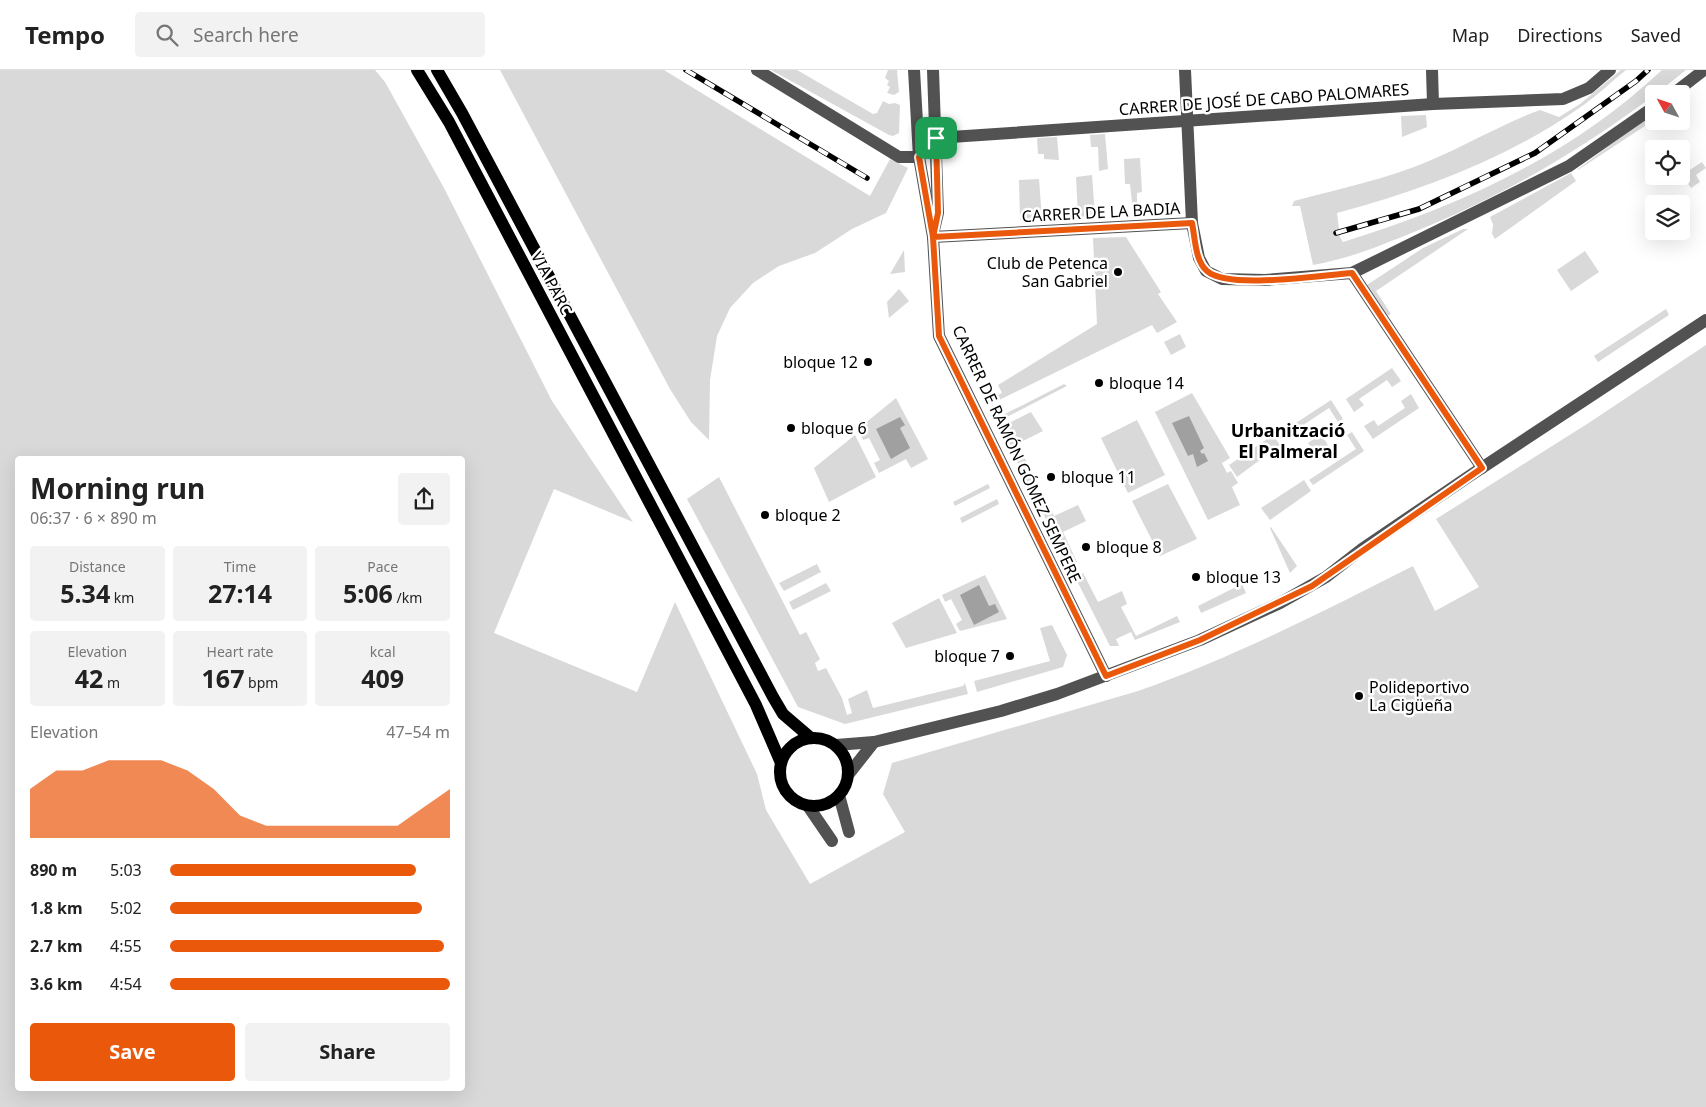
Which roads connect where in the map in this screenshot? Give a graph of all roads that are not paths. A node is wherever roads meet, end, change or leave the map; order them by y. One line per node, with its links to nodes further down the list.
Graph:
1 (417, 70): 25 (main road, VIA PARC)
2 (437, 70): 22 (main road, VIA PARC)
3 (757, 70): 15 (street)
4 (914, 70): 15 (street, CARRER DE RAMÓN GÓMEZ SEMPERE)
5 (933, 70): 14 (street, CARRER DE RAMÓN GÓMEZ SEMPERE)
6 (1185, 70): 13 (street)
7 (1432, 70): 11 (street)
8 (1610, 70): 11 (street, CARRER DE JOSÉ DE CABO PALOMARES)
9 (1704, 70): 10 (street)
10 (1685, 85)
11 (1433, 104): 13 (street, CARRER DE JOSÉ DE CABO PALOMARES)
12 (1645, 114): 18 (street)
13 (1188, 121): 14 (street, CARRER DE JOSÉ DE CABO PALOMARES); 16 (street)
14 (936, 138): 15 (street); 17 (street, CARRER DE RAMÓN GÓMEZ SEMPERE)
15 (919, 157): 17 (street, CARRER DE RAMÓN GÓMEZ SEMPERE)
16 (1192, 223): 17 (street, CARRER DE LA BADIA); 18 (street, CARRER DE LA BADIA)
17 (933, 237): 21 (street, CARRER DE RAMÓN GÓMEZ SEMPERE)
18 (1352, 273): 20 (street)
19 (1706, 320): 20 (street)
20 (1482, 468): 21 (street)
21 (1106, 676): 23 (street)
22 (811, 738): 24 (main road); 25 (main road)
23 (874, 742): 24 (street); 26 (street)
24 (836, 745): 26 (main road)
25 (782, 764): 28 (main road)
26 (848, 775): 27 (main road)
27 (839, 795): 28 (main road); 29 (street)
28 (808, 806): 30 (street)
29 (849, 832)
30 (832, 841)

